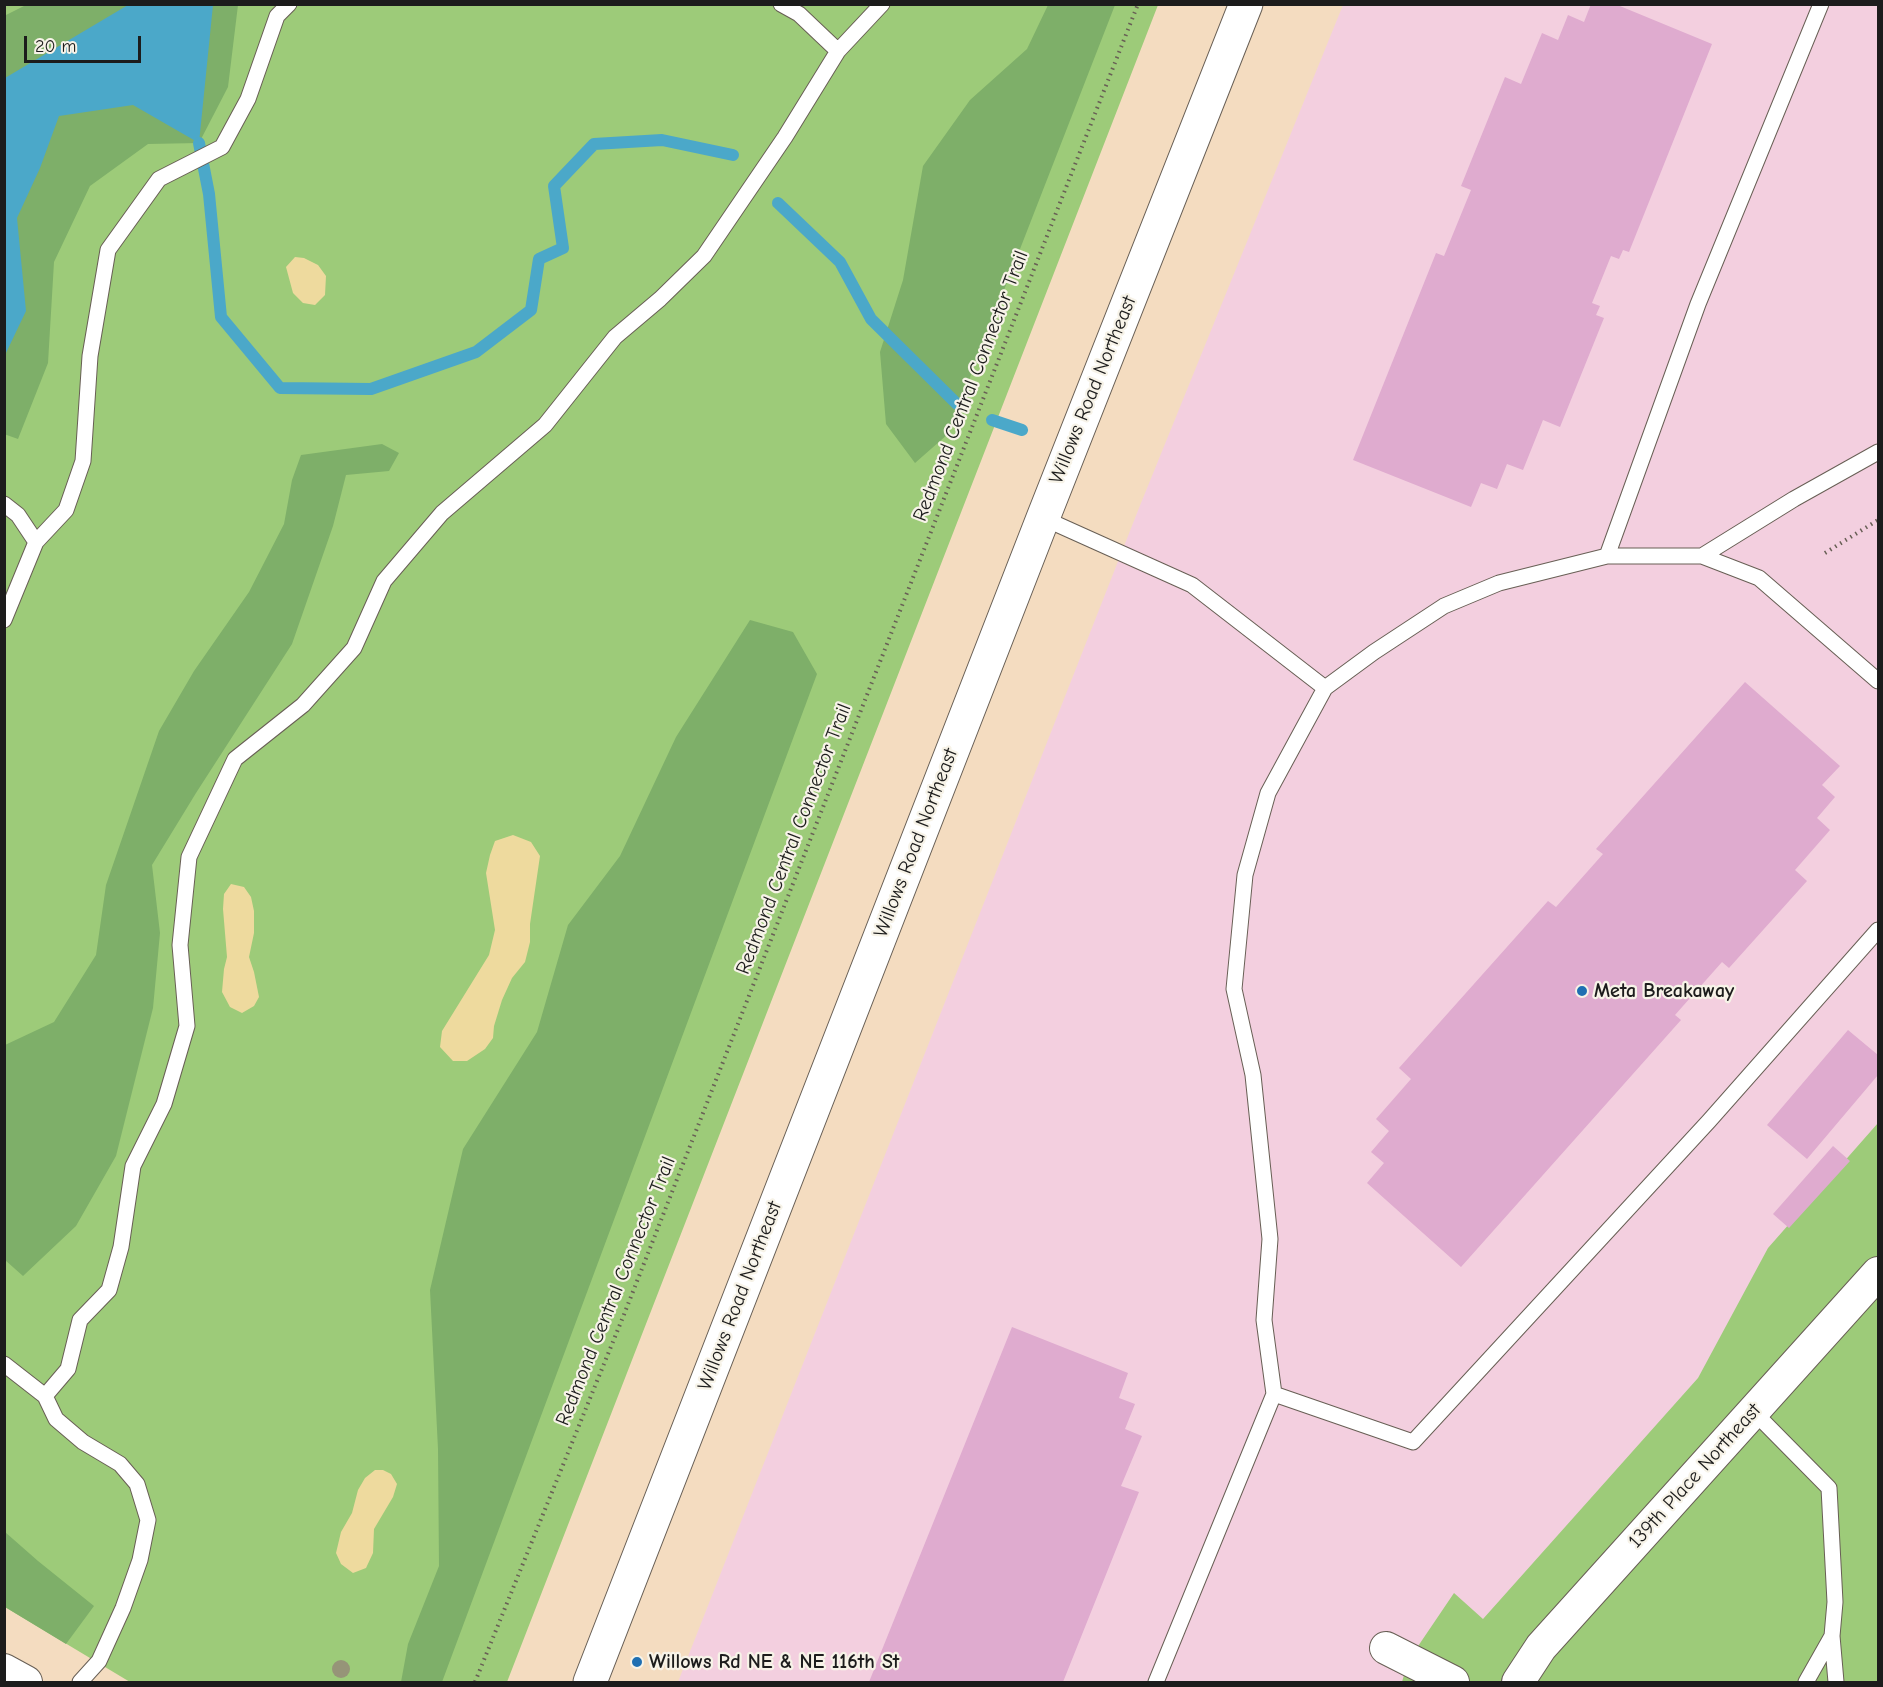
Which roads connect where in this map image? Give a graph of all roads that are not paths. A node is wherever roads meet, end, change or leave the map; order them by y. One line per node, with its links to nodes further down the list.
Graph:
1 (289, 4): 10 (lane)
2 (781, 4): 6 (lane)
3 (882, 4): 6 (lane)
4 (1246, 4): 9 (main road, Willows Road Northeast)
5 (1821, 4): 11 (lane)
6 (838, 51): 20 (lane)
7 (1878, 452): 12 (lane)
8 (4, 504): 10 (lane)
9 (1043, 518): 15 (lane); 27 (main road, Willows Road Northeast)
10 (36, 542): 13 (lane)
11 (1607, 556): 12 (lane); 15 (lane)
12 (1702, 556): 14 (lane)
13 (4, 620)
14 (1878, 681)
15 (1325, 688): 19 (lane)
16 (1878, 930): 19 (lane)
17 (1878, 1274): 21 (street, 139th Place Northeast)
18 (4, 1364): 20 (lane)
19 (1274, 1394): 28 (lane)
20 (45, 1396): 26 (lane)
21 (1754, 1411): 22 (lane); 30 (street, 139th Place Northeast)
22 (1832, 1636): 31 (lane); 32 (lane)
23 (1386, 1648): 29 (street)
24 (4, 1670): 25 (street)
25 (26, 1683)
26 (80, 1683)
27 (590, 1683)
28 (1156, 1683)
29 (1453, 1683)
30 (1518, 1683)
31 (1806, 1683)
32 (1836, 1683)

